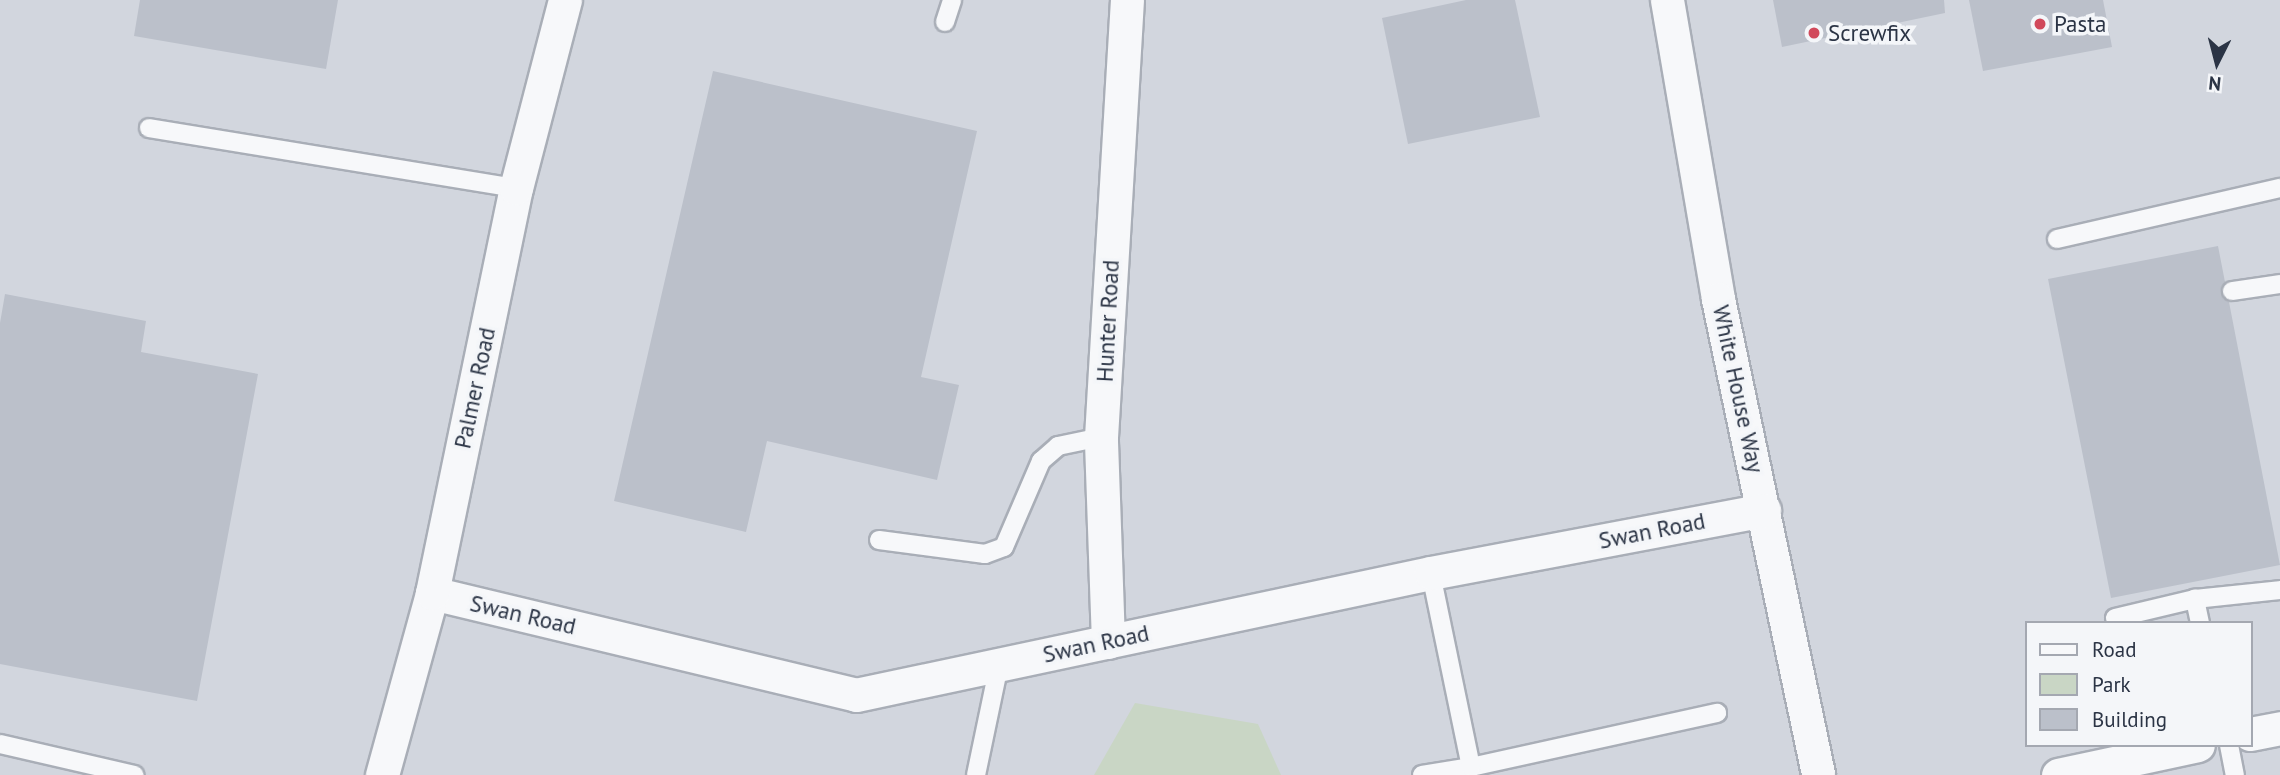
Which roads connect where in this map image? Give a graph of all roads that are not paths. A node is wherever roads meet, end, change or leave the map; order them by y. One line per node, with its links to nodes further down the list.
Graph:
1 (565, 0): 7 (street, Palmer Road)
2 (952, 0): 5 (lane)
3 (1127, 0): 12 (street, Hunter Road)
4 (1667, 0): 13 (street, White House Way)
5 (945, 22)
6 (149, 128): 7 (lane)
7 (516, 188): 17 (street, Palmer Road)
8 (2280, 188): 9 (lane)
9 (2057, 239)
10 (2280, 284): 11 (lane)
11 (2232, 291)
12 (1101, 438): 14 (lane); 21 (street, Hunter Road)
13 (1764, 510): 15 (street, Swan Road); 34 (street, White House Way)
14 (879, 540)
15 (1431, 573): 21 (street, Swan Road); 29 (lane)
16 (2280, 590): 18 (lane)
17 (432, 593): 22 (street, Swan Road); 31 (street, Palmer Road)
18 (2195, 599): 19 (lane); 20 (lane)
19 (2115, 618)
20 (2200, 621)
21 (1108, 642): 22 (street, Swan Road)
22 (999, 665): 32 (lane)
23 (1717, 713): 29 (lane)
24 (2280, 728): 25 (street)
25 (2252, 734)
26 (0, 744): 30 (lane)
27 (2189, 747): 35 (street)
28 (2230, 747): 36 (lane)
29 (1471, 767): 33 (lane)
30 (134, 775)
31 (382, 775)
32 (976, 775)
33 (1422, 775)
34 (1818, 775)
35 (2057, 775)
36 (2235, 775)

